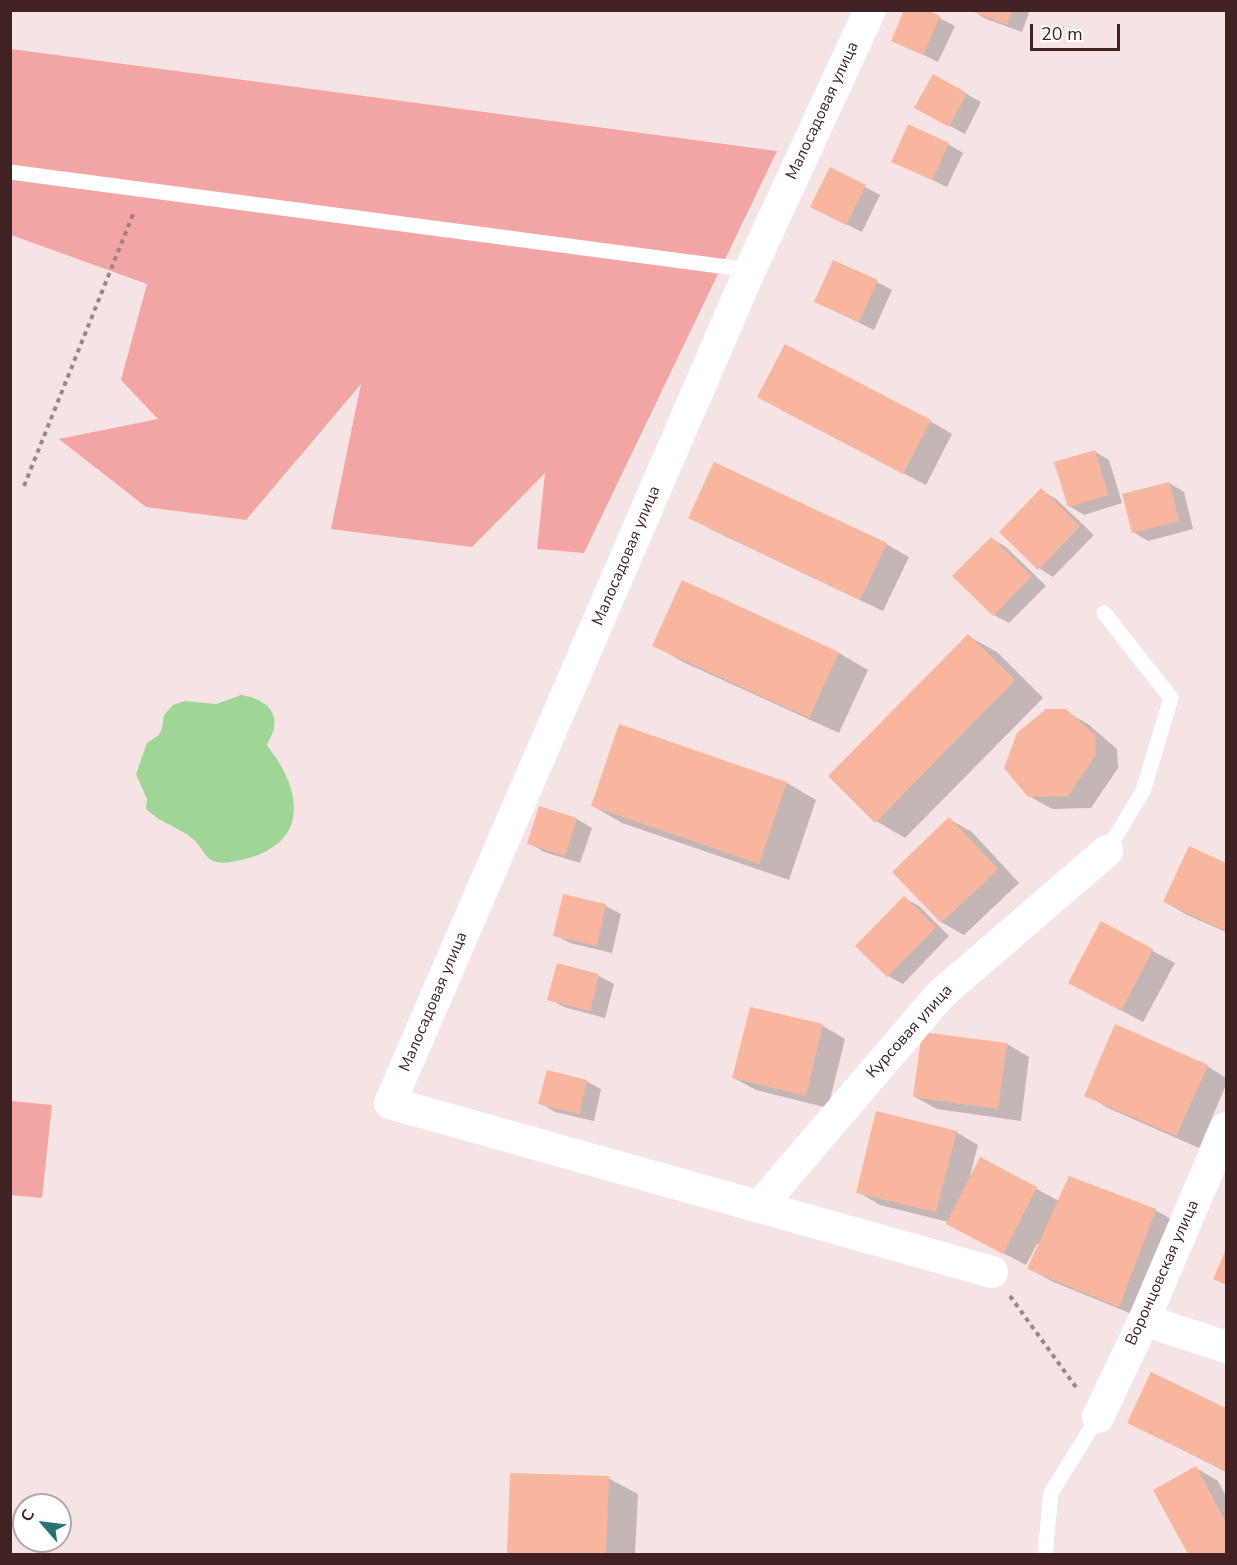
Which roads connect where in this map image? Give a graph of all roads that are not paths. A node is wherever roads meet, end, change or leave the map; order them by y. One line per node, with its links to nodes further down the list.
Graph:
1 (870, 10): 3 (street, Малосадовая улица)
2 (10, 172): 3 (lane)
3 (750, 270): 7 (street, Малосадовая улица)
4 (1104, 613): 5 (lane)
5 (1107, 850): 7 (street, Курсовая улица)
6 (1227, 1128): 9 (street, Воронцовская улица)
7 (759, 1207): 8 (street)
8 (992, 1272)
9 (1144, 1320): 10 (street); 11 (street, Воронцовская улица)
10 (1227, 1347)
11 (1098, 1417): 12 (lane)
12 (1045, 1554)

